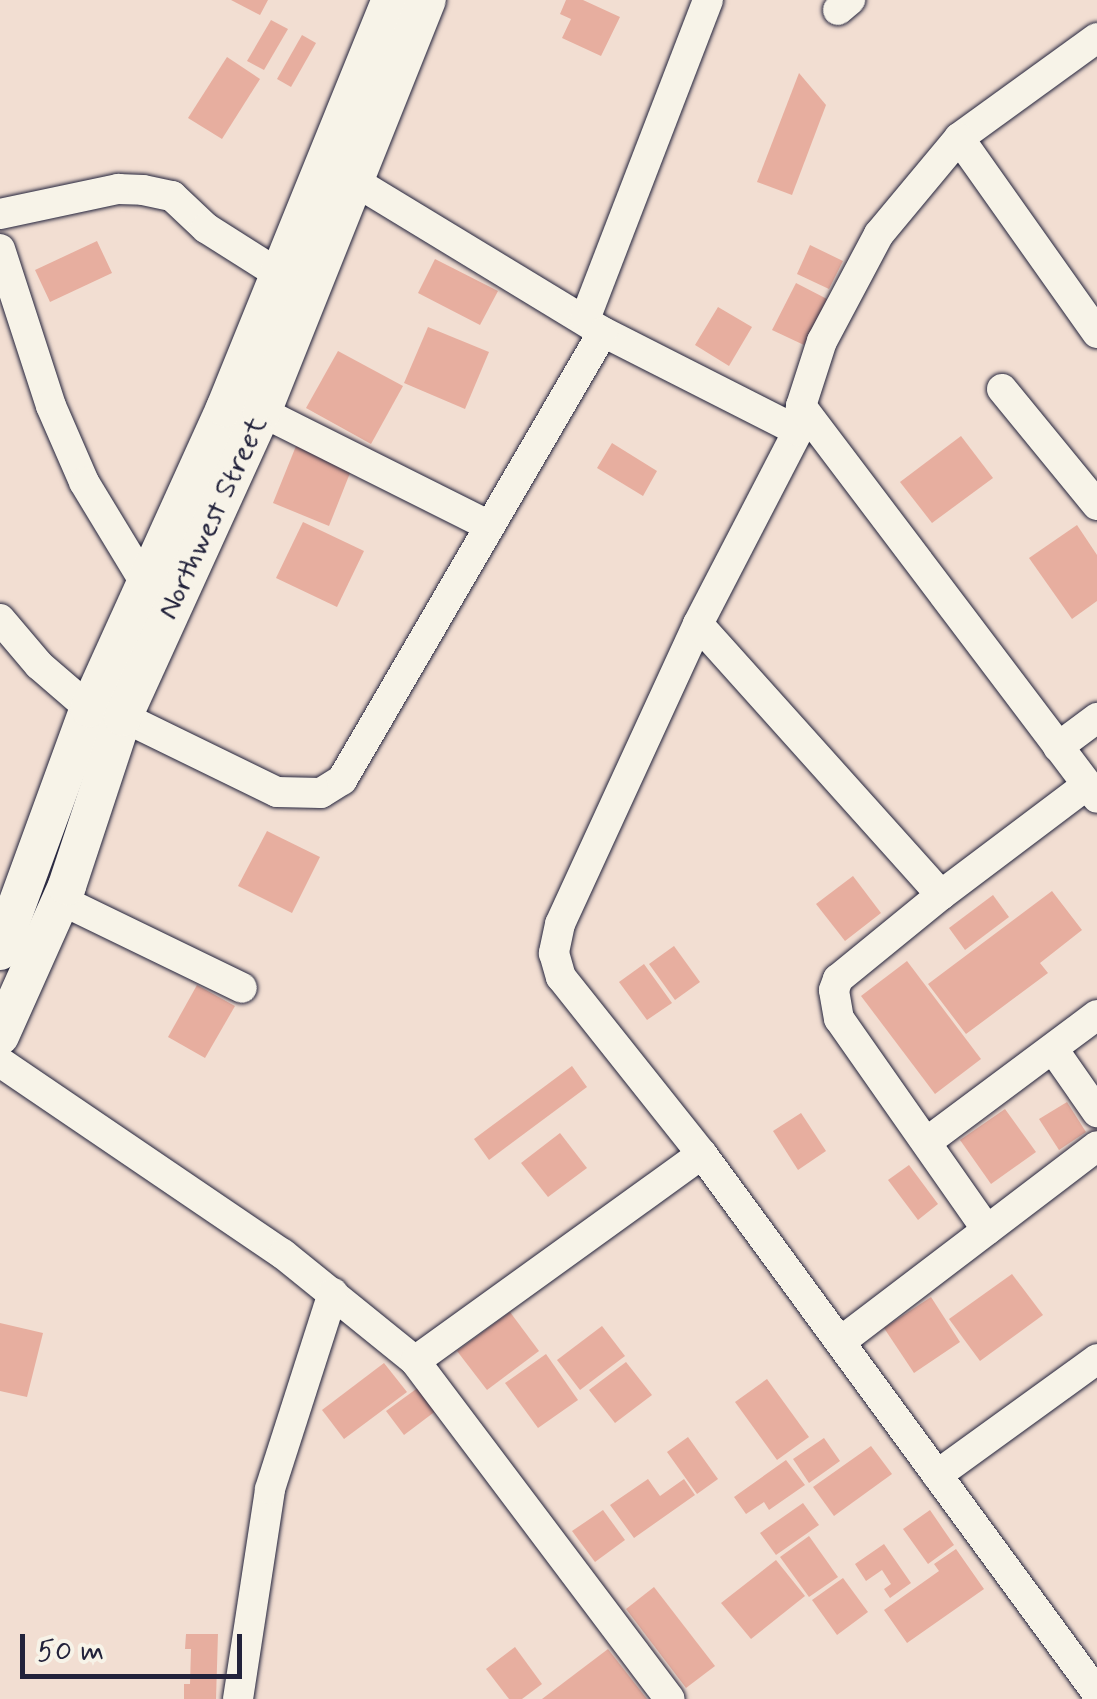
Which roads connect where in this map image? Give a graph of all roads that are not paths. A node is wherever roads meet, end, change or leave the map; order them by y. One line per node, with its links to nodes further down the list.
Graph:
1 (391, 0): 9 (main road, Northwest Street)
2 (427, 0): 6 (main road, Northwest Street)
3 (708, 0): 10 (street)
4 (1096, 42): 5 (street)
5 (959, 138): 11 (street); 14 (street)
6 (356, 182): 10 (street); 13 (main road, Northwest Street)
7 (0, 214): 9 (street)
8 (0, 249): 17 (street)
9 (280, 275): 17 (main road, Northwest Street)
10 (594, 325): 14 (street); 16 (street)
11 (1097, 333)
12 (1002, 389): 15 (street)
13 (262, 412): 16 (street); 20 (main road, Northwest Street)
14 (799, 418): 19 (street); 22 (street)
15 (1095, 498)
16 (488, 525): 20 (street)
17 (144, 581): 20 (main road, Northwest Street)
18 (0, 619): 20 (street)
19 (698, 624): 24 (street); 35 (street)
20 (106, 713): 25 (main road, Northwest Street); 26 (main road, Northwest Street)
21 (1097, 718): 22 (street)
22 (1058, 748): 23 (street)
23 (1092, 792): 24 (street)
24 (941, 895): 33 (street)
25 (61, 900): 27 (street); 29 (main road, Northwest Street)
26 (1, 945)
27 (242, 988)
28 (1097, 1015): 30 (street)
29 (0, 1036)
30 (1053, 1048): 32 (street); 33 (street)
31 (0, 1062): 37 (street)
32 (1097, 1112)
33 (928, 1142): 36 (street)
34 (1097, 1146): 36 (street)
35 (702, 1154): 38 (street); 39 (street)
36 (987, 1230): 38 (street)
37 (333, 1294): 39 (street); 43 (street)
38 (840, 1342): 41 (street)
39 (415, 1361): 44 (street)
40 (1095, 1366): 41 (street)
41 (937, 1474): 42 (street)
42 (1097, 1694)
43 (238, 1699)
44 (670, 1699)

